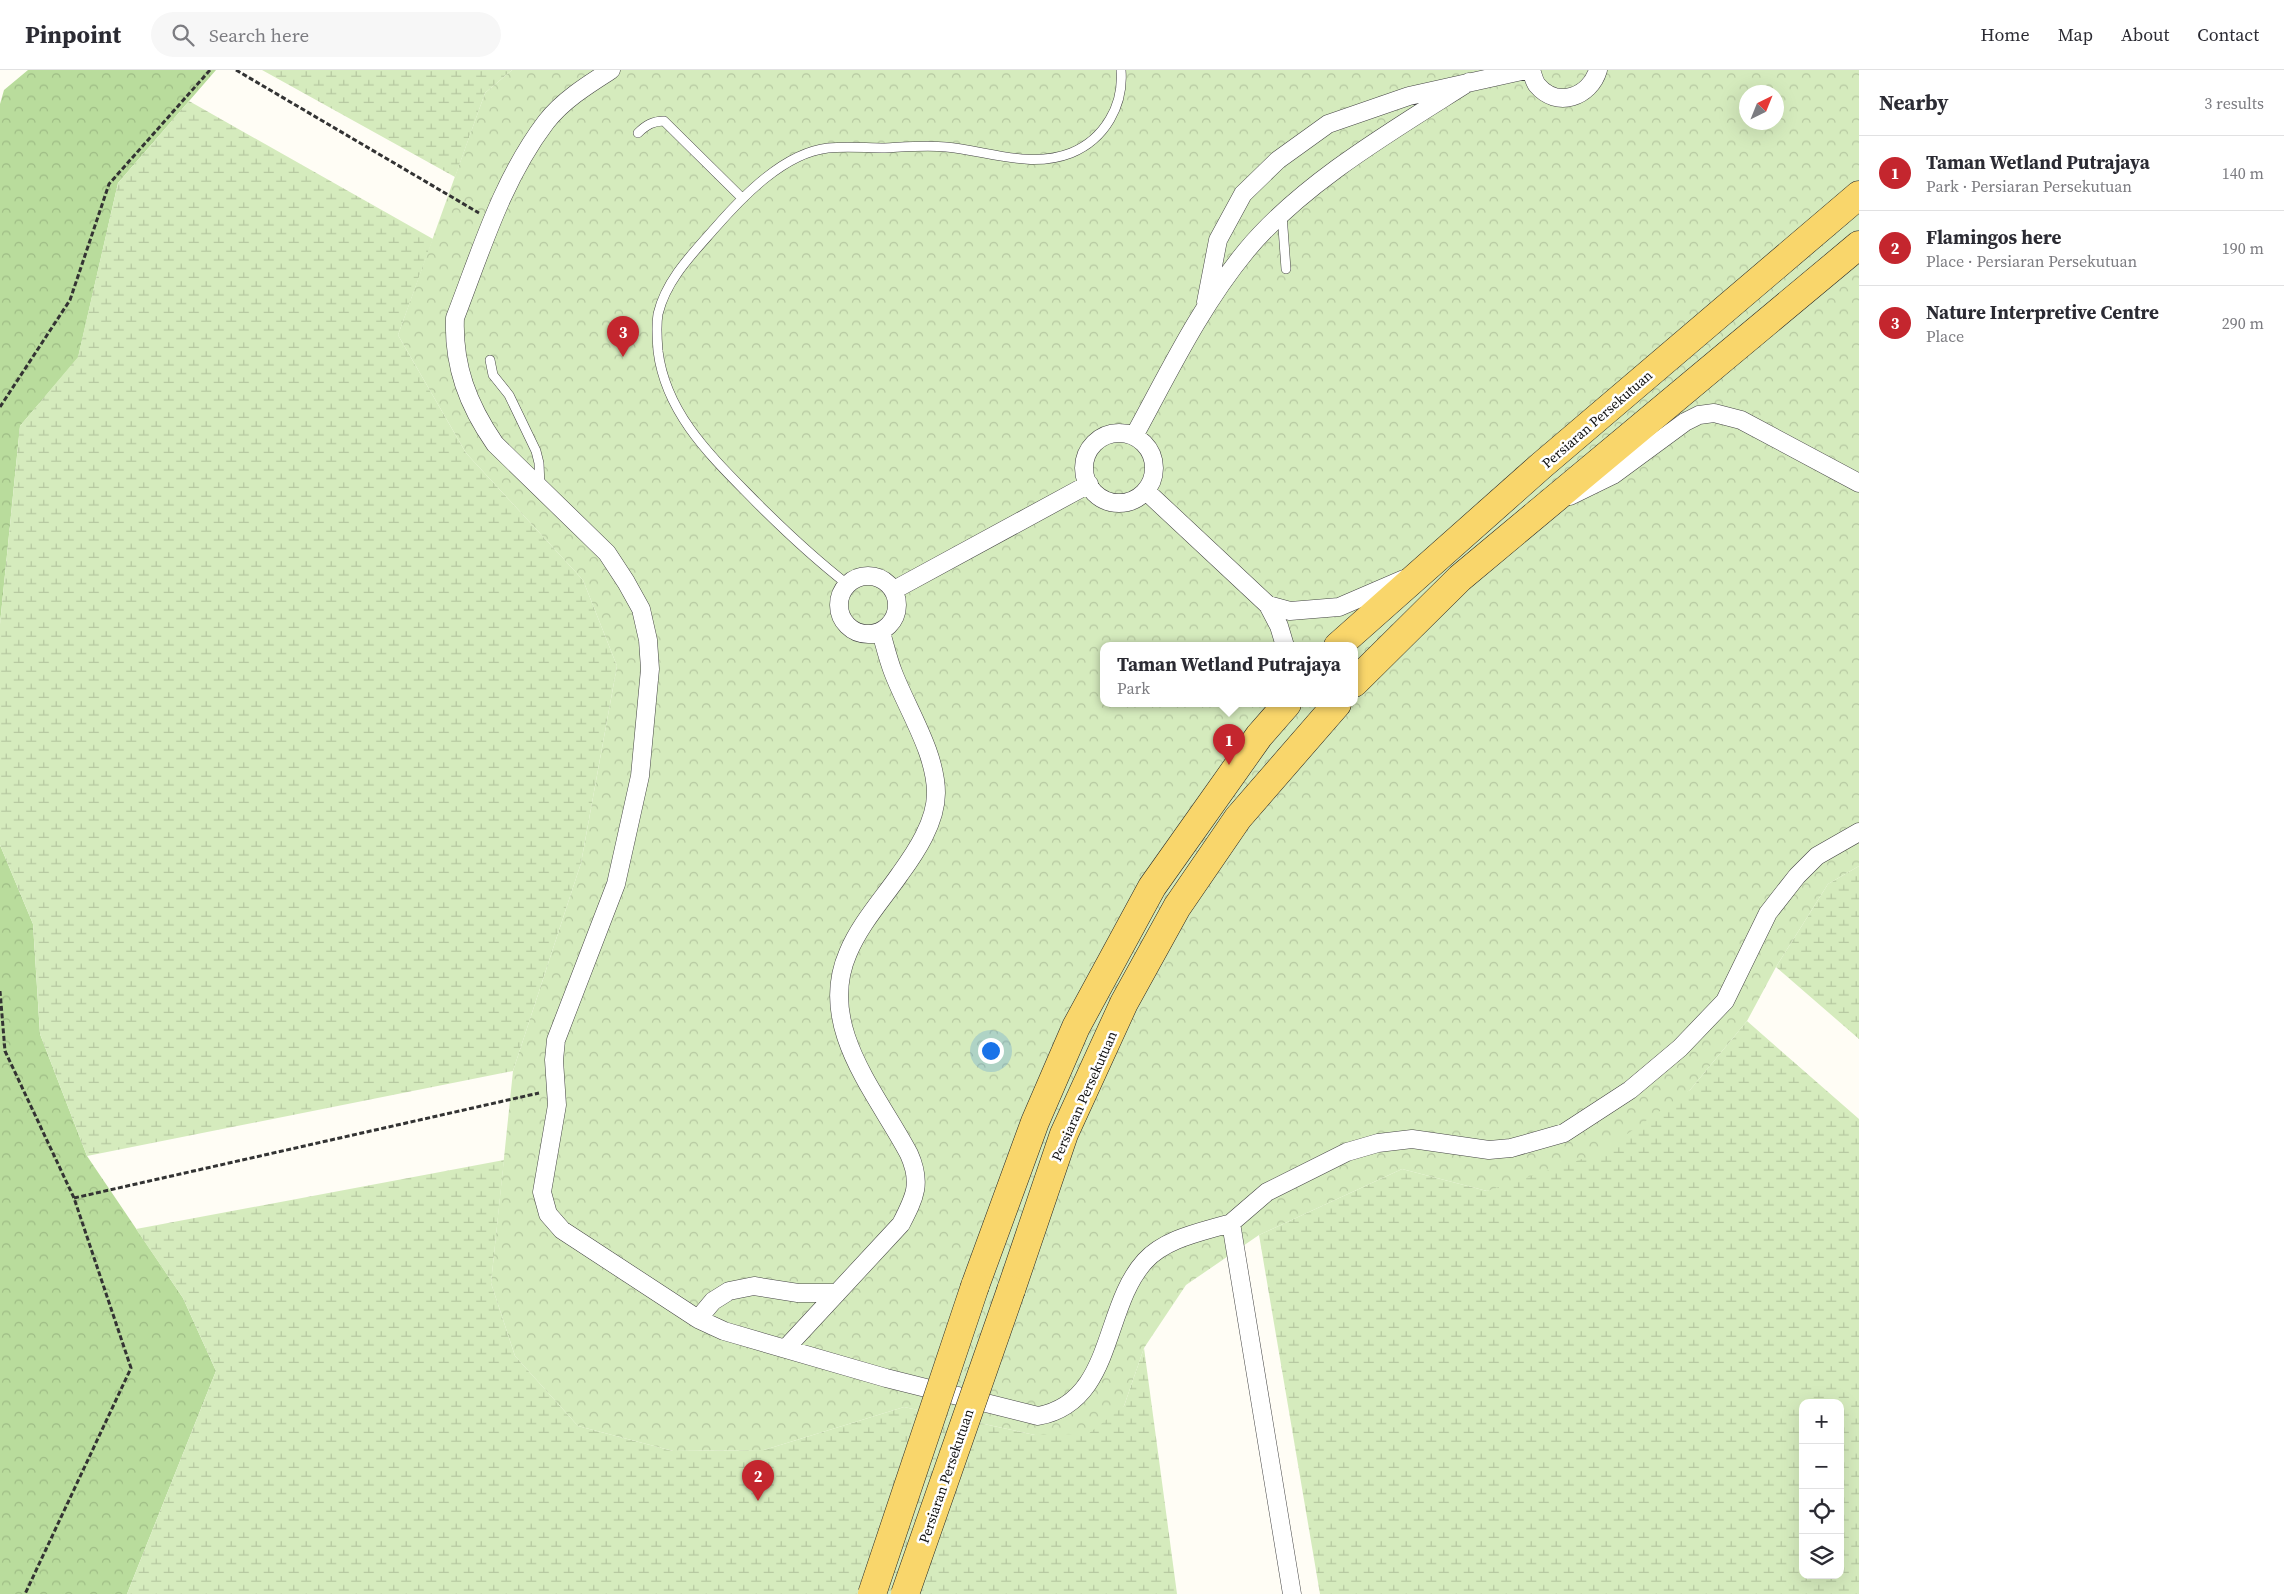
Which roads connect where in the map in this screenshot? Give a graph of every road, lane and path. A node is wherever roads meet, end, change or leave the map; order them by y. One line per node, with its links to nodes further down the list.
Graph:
1 (210, 70): 18 (path)
2 (236, 70): 13 (path)
3 (612, 70): 13 (street)
4 (1121, 70): 11 (lane)
5 (1526, 70): 8 (street)
6 (1531, 70): 7 (street)
7 (1598, 70)
8 (1470, 82): 12 (street); 16 (street)
9 (638, 133): 11 (lane)
10 (1859, 195): 25 (main road, Persiaran Persekutuan)
11 (742, 198): 26 (lane)
12 (1282, 214): 15 (lane); 16 (street)
13 (493, 221): 22 (street)
14 (1859, 245): 24 (main road)
15 (1286, 269)
16 (1204, 307): 19 (street)
17 (490, 360): 22 (lane)
18 (0, 407)
19 (1134, 436): 21 (street); 23 (street)
20 (1859, 483): 24 (street)
21 (1088, 484): 23 (street); 27 (street)
22 (540, 489): 39 (street)
23 (1146, 491): 28 (street)
24 (1545, 505): 32 (main road)
25 (1425, 569): 28 (street); 31 (main road, Persiaran Persekutuan)
26 (847, 584): 27 (street); 29 (street)
27 (894, 590): 29 (street)
28 (1268, 605): 30 (street)
29 (881, 632): 42 (street)
30 (1284, 642)
31 (1343, 642)
32 (1358, 680)
33 (1272, 707): 36 (street)
34 (1284, 707): 36 (main road)
35 (1333, 707): 47 (main road, Persiaran Persekutuan, bridge)
36 (1259, 736): 46 (main road, bridge)
37 (1859, 832): 41 (street)
38 (0, 991): 40 (path)
39 (557, 1089): 40 (path); 43 (street)
40 (74, 1198): 45 (path)
41 (1231, 1223): 44 (street); 48 (street)
42 (837, 1293): 43 (street); 44 (street)
43 (698, 1319): 44 (street)
44 (786, 1348)
45 (25, 1594)
46 (872, 1594)
47 (905, 1594)
48 (1292, 1594)

